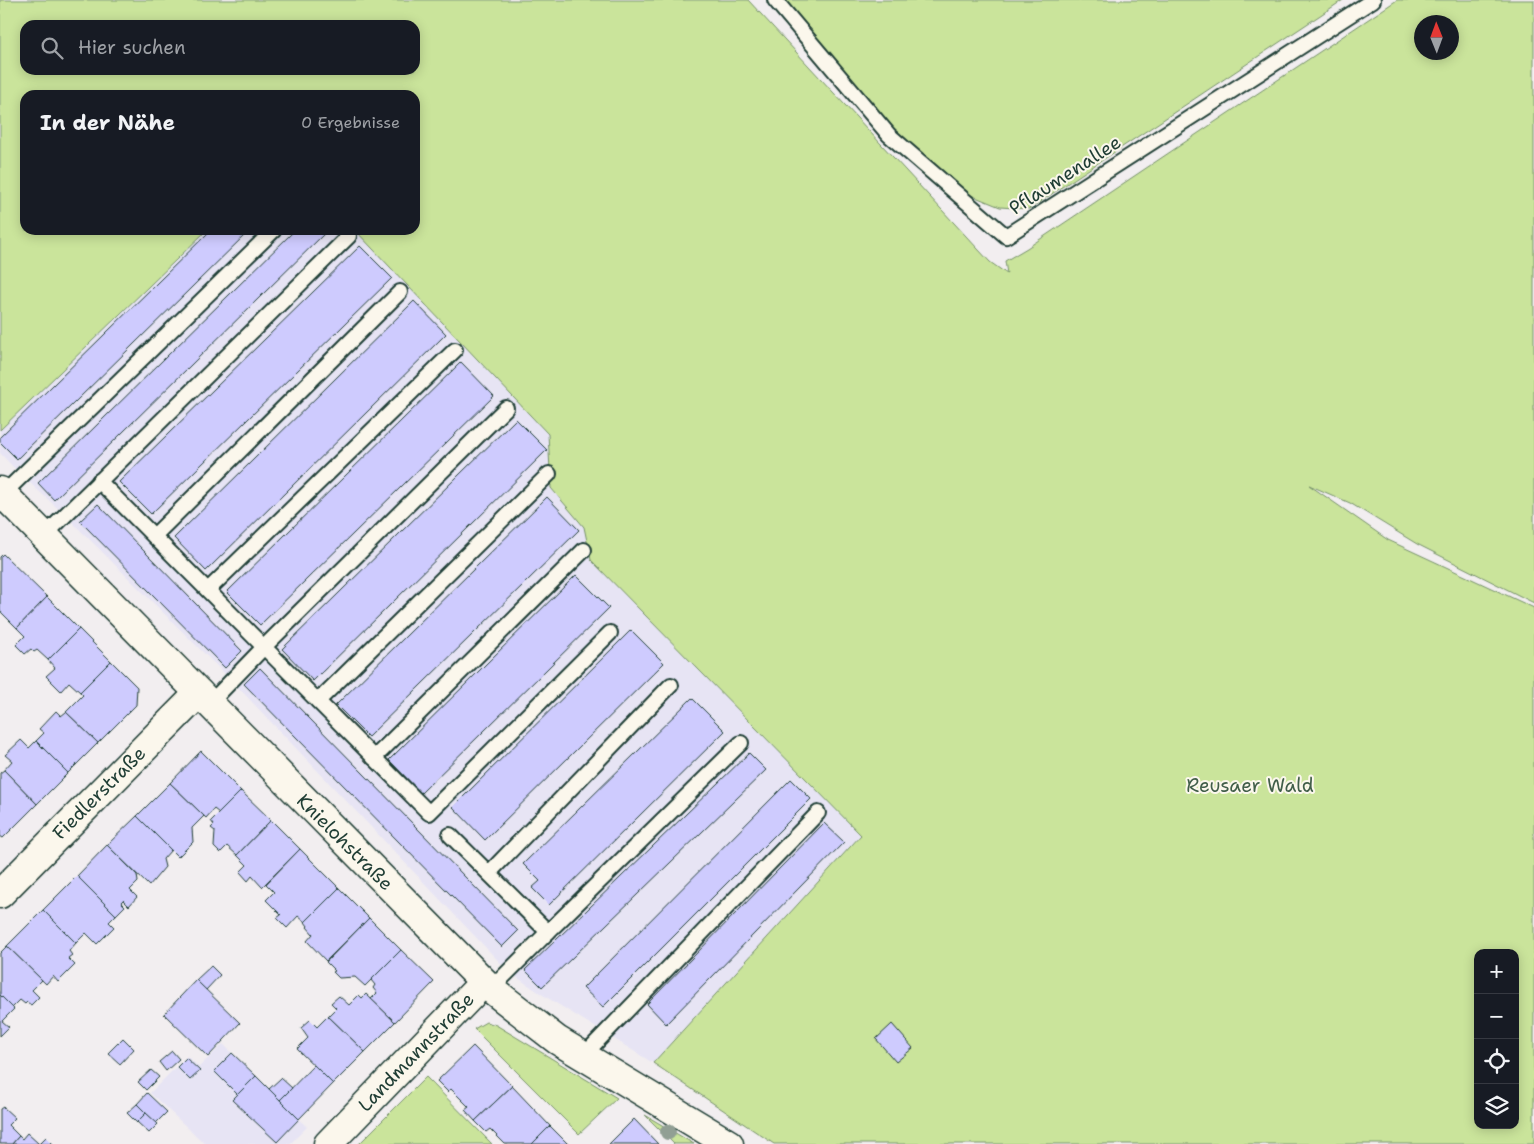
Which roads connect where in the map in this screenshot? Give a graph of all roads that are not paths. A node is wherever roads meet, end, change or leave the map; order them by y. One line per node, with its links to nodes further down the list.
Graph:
1 (775, 0): 2 (lane, Pflaumenallee)
2 (1373, 0)
3 (269, 235): 10 (lane)
4 (349, 236): 9 (lane)
5 (400, 292): 12 (lane)
6 (454, 350): 14 (lane)
7 (506, 408): 16 (lane)
8 (549, 474): 19 (lane)
9 (99, 481): 11 (lane); 12 (lane)
10 (2, 492): 11 (street, Knielohstraße)
11 (44, 536): 18 (street, Knielohstraße)
12 (154, 536): 14 (lane)
13 (584, 550): 21 (lane)
14 (208, 590): 16 (lane)
15 (610, 633): 21 (lane)
16 (264, 647): 18 (lane); 19 (lane)
17 (671, 685): 24 (lane)
18 (204, 699): 25 (street, Fiedlerstraße); 27 (street, Knielohstraße)
19 (318, 701): 21 (lane)
20 (741, 743): 26 (lane)
21 (374, 758)
22 (818, 813): 28 (lane)
23 (450, 835): 24 (lane)
24 (489, 873): 26 (lane)
25 (0, 894)
26 (548, 932): 27 (lane)
27 (487, 986): 28 (street, Knielohstraße); 29 (street, Landmannstraße)
28 (583, 1056): 30 (street, Knielohstraße)
29 (328, 1144)
30 (729, 1144)

